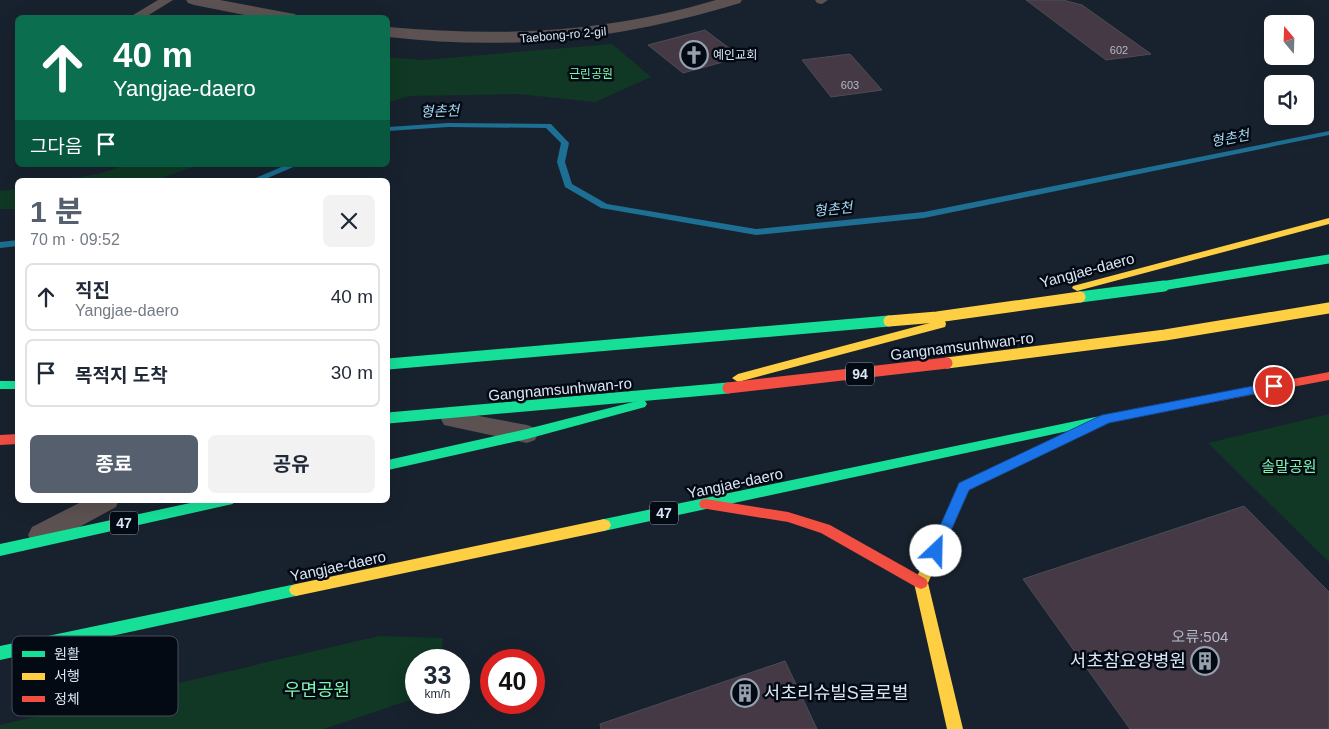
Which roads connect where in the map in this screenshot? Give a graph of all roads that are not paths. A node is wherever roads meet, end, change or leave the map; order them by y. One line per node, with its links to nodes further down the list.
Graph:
1 (167, 0): 4 (lane)
2 (194, 0): 5 (street)
3 (734, 0): 6 (street, Taebong-ro 2-gil)
4 (140, 15)
5 (273, 15)
6 (390, 32)
7 (1329, 222): 17 (main road, Yangjae-daero)
8 (1329, 259): 10 (main road, Gangnamsunhwan-ro, bridge)
9 (1329, 308): 15 (main road, Gangnamsunhwan-ro / 94, bridge)
10 (390, 364)
11 (1329, 376): 16 (main road, Yangjae-daero / 47)
12 (0, 385): 13 (main road)
13 (15, 386)
14 (390, 409): 17 (lane)
15 (390, 418)
16 (1107, 418): 23 (main road, Yangjae-daero / 47); 25 (main road)
17 (527, 434): 20 (main road, Yangjae-daero)
18 (15, 439): 19 (main road)
19 (0, 440)
20 (390, 465)
21 (101, 503): 24 (lane)
22 (214, 503): 24 (main road, 47)
23 (706, 504): 25 (main road); 26 (main road, Yangjae-daero / 47)
24 (10, 548)
25 (921, 583): 27 (main road)
26 (81, 636)
27 (955, 729)

